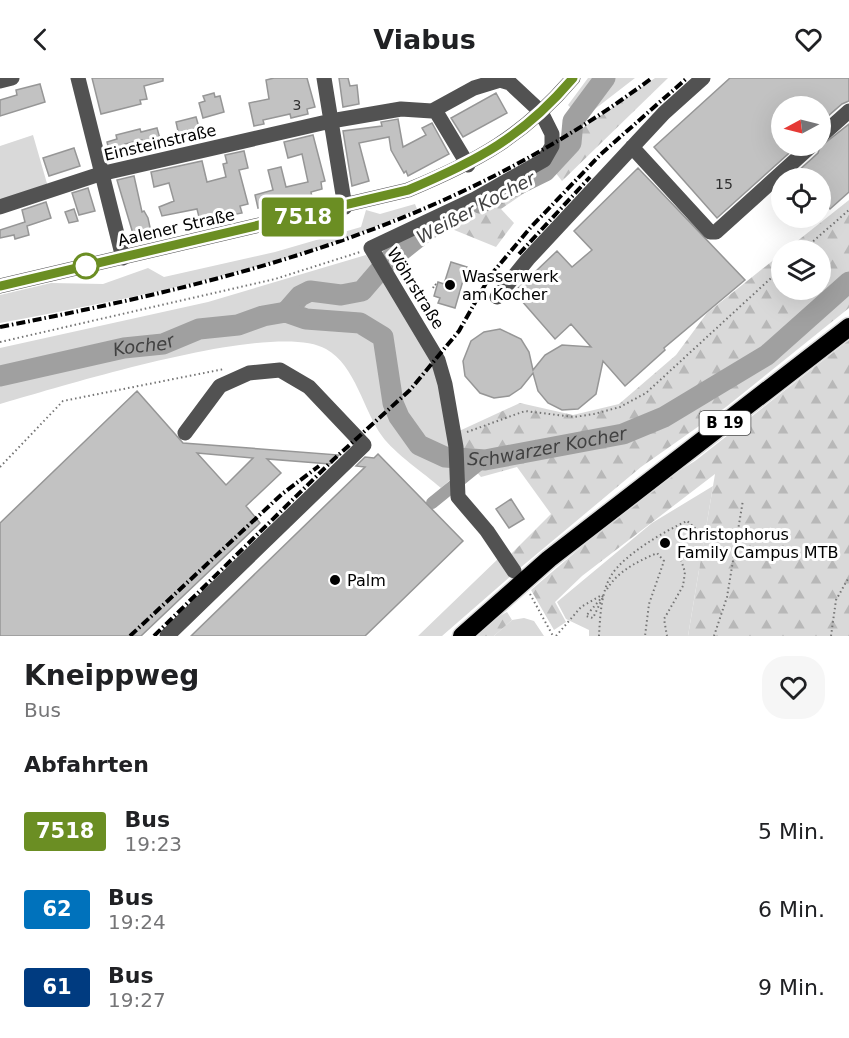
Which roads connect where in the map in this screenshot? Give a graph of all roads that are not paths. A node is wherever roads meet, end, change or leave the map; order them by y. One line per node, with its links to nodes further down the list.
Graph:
1 (12, 78): 6 (street)
2 (78, 78): 16 (street)
3 (324, 78): 11 (street)
4 (573, 78): 10 (street, Aalener Straße)
5 (703, 78): 13 (street)
6 (0, 81)
7 (470, 83): 8 (street); 10 (street)
8 (435, 110): 11 (street, Einsteinstraße); 15 (street)
9 (849, 111): 12 (street)
10 (541, 112): 15 (street, Aalener Straße); 26 (street, Wöhrstraße)
11 (331, 121): 16 (street, Einsteinstraße); 20 (street)
12 (831, 127)
13 (632, 147): 14 (street); 23 (street)
14 (800, 156)
15 (468, 165): 20 (street, Aalener Straße)
16 (100, 174): 19 (street, Einsteinstraße); 21 (street)
17 (671, 174): 18 (street)
18 (696, 201)
19 (0, 207)
20 (345, 207): 21 (street, Aalener Straße)
21 (123, 258): 22 (street, Aalener Straße)
22 (0, 286)
23 (497, 297)
24 (849, 327): 28 (highway, B 19)
25 (185, 433): 27 (street)
26 (514, 571)
27 (168, 636)
28 (462, 636)

